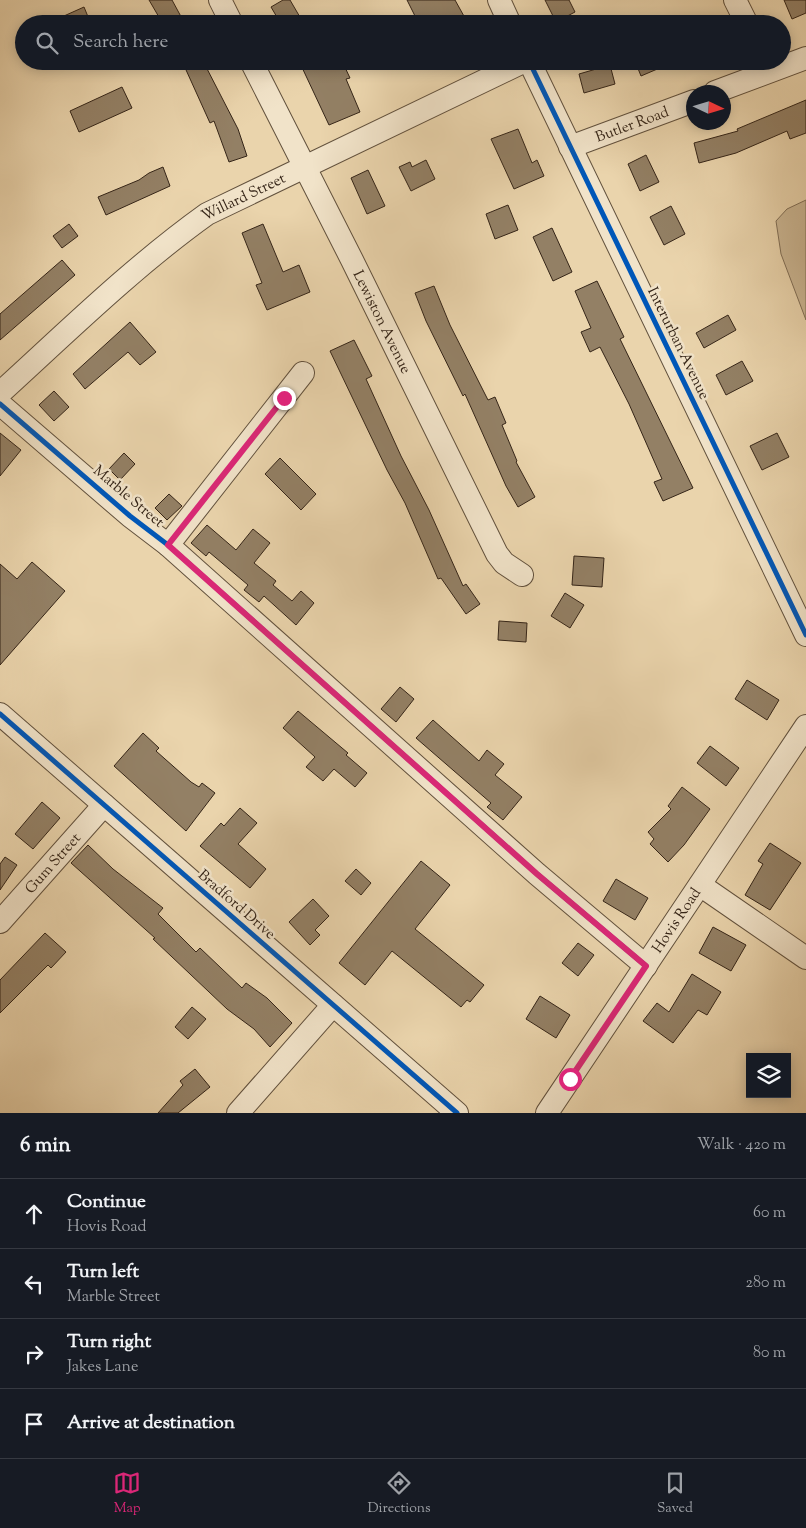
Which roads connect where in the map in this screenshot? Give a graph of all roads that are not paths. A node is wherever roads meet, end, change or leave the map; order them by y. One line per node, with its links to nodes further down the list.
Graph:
1 (220, 0): 4 (street)
2 (499, 0): 5 (street)
3 (735, 0): 6 (street)
4 (228, 15)
5 (506, 15)
6 (742, 15)
7 (806, 58): 8 (street)
8 (791, 61)
9 (255, 70): 16 (street, Lewiston Avenue)
10 (508, 70): 16 (street, Willard Street)
11 (532, 70): 15 (street, Interurban Avenue)
12 (759, 70): 13 (street)
13 (729, 85)
14 (686, 103): 15 (street, Butler Road)
15 (570, 147): 22 (street, Interurban Avenue)
16 (304, 168): 18 (street, Willard Street); 21 (street, Lewiston Avenue)
17 (303, 374): 20 (street)
18 (0, 393)
19 (0, 404): 20 (street, Marble Street)
20 (168, 545): 29 (street, Marble Street)
21 (522, 575)
22 (806, 635)
23 (0, 714): 25 (street, Bradford Drive)
24 (806, 726): 26 (street, Hovis Road)
25 (104, 805): 27 (street, Gum Street); 30 (street, Bradford Drive)
26 (700, 885): 28 (street); 29 (street, Hovis Road)
27 (0, 922)
28 (806, 958)
29 (646, 966): 33 (street, Hovis Road)
30 (333, 1005): 31 (street); 32 (street, Bradford Drive)
31 (238, 1113)
32 (457, 1113)
33 (548, 1113)

